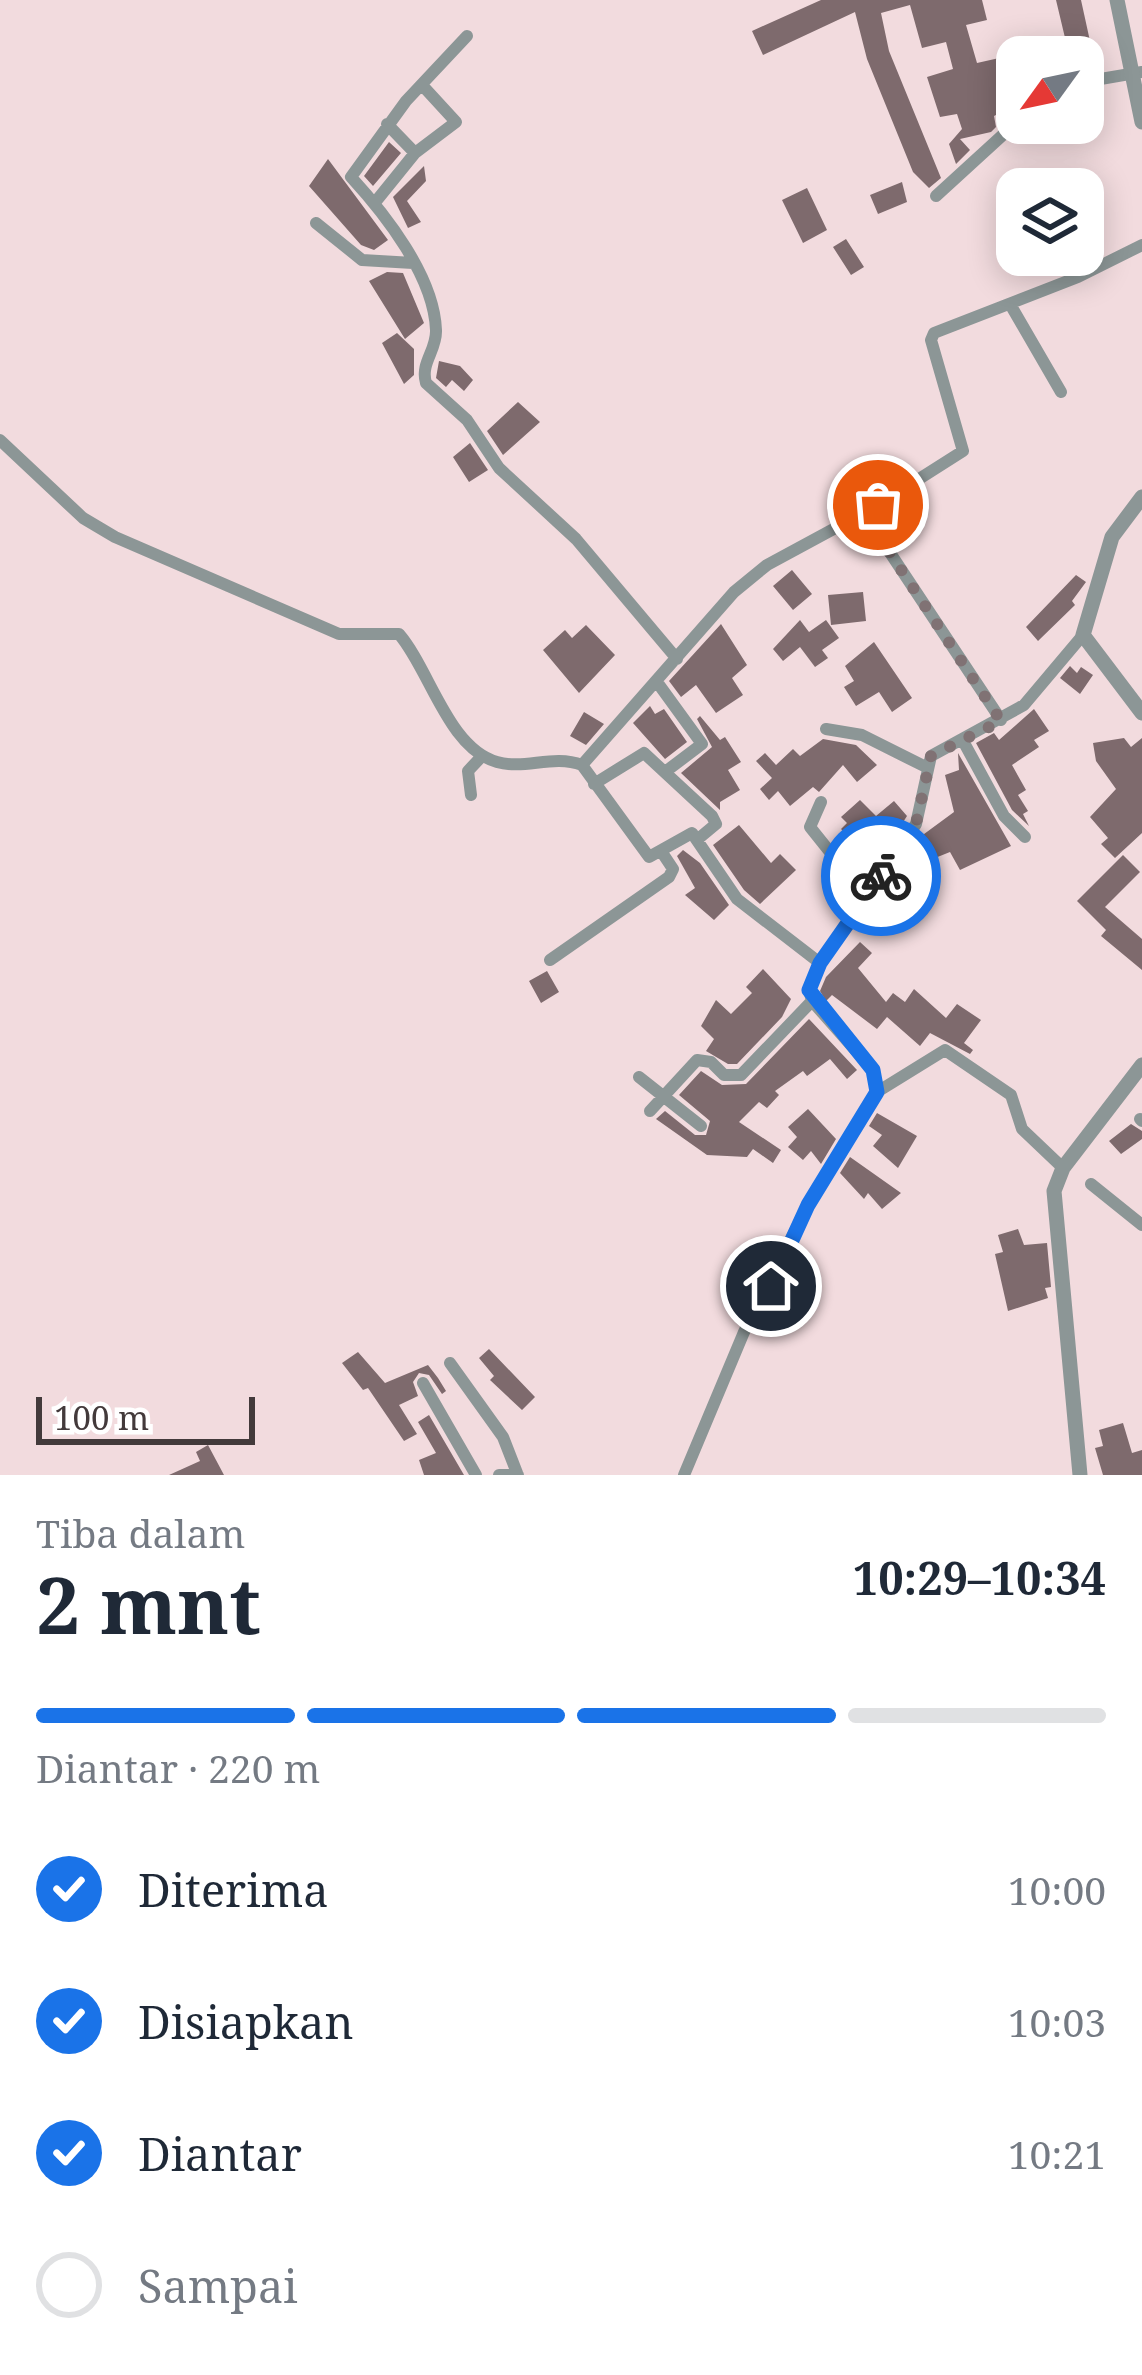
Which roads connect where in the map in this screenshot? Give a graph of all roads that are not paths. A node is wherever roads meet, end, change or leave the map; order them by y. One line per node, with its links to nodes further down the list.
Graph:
1 (1117, 0): 3 (street)
2 (467, 36): 5 (street)
3 (1137, 72): 4 (street); 6 (street)
4 (1104, 78)
5 (422, 85): 7 (street); 9 (street)
6 (1142, 122)
7 (387, 124): 9 (street); 11 (street)
8 (996, 141): 10 (street)
9 (415, 153): 11 (street)
10 (936, 196)
11 (377, 200): 14 (street)
12 (316, 223): 14 (street)
13 (1142, 245): 15 (street)
14 (413, 263): 21 (street)
15 (1010, 304): 16 (street); 19 (street)
16 (1061, 392)
17 (0, 440): 27 (street)
18 (1142, 497): 20 (street)
19 (863, 512): 21 (street); 24 (street)
20 (1083, 635): 23 (street); 24 (street)
21 (677, 659): 22 (street)
22 (657, 682): 28 (street); 30 (street)
23 (1142, 713)
24 (1001, 721): 26 (street)
25 (826, 729): 29 (street)
26 (962, 739): 29 (street); 34 (street)
27 (482, 756): 28 (street); 32 (street)
28 (583, 765): 31 (street)
29 (926, 767): 37 (street)
30 (665, 772): 31 (street); 35 (street)
31 (594, 784): 36 (street)
32 (471, 795)
33 (821, 802): 37 (street)
34 (1024, 837)
35 (698, 839): 36 (street); 39 (street)
36 (663, 854): 38 (street)
37 (866, 897): 39 (street)
38 (550, 960)
39 (820, 963): 40 (street)
40 (812, 1001): 43 (street); 44 (street)
41 (1142, 1065): 47 (street)
42 (639, 1077): 44 (street)
43 (877, 1092): 47 (street); 55 (street)
44 (665, 1094): 45 (street); 46 (street)
45 (650, 1112)
46 (700, 1126)
47 (1064, 1168): 56 (street)
48 (1091, 1184): 49 (street)
49 (1142, 1225)
50 (450, 1363): 52 (street)
51 (423, 1383): 53 (street)
52 (517, 1474): 54 (street)
53 (476, 1475)
54 (499, 1475)
55 (684, 1475)
56 (1079, 1475)

